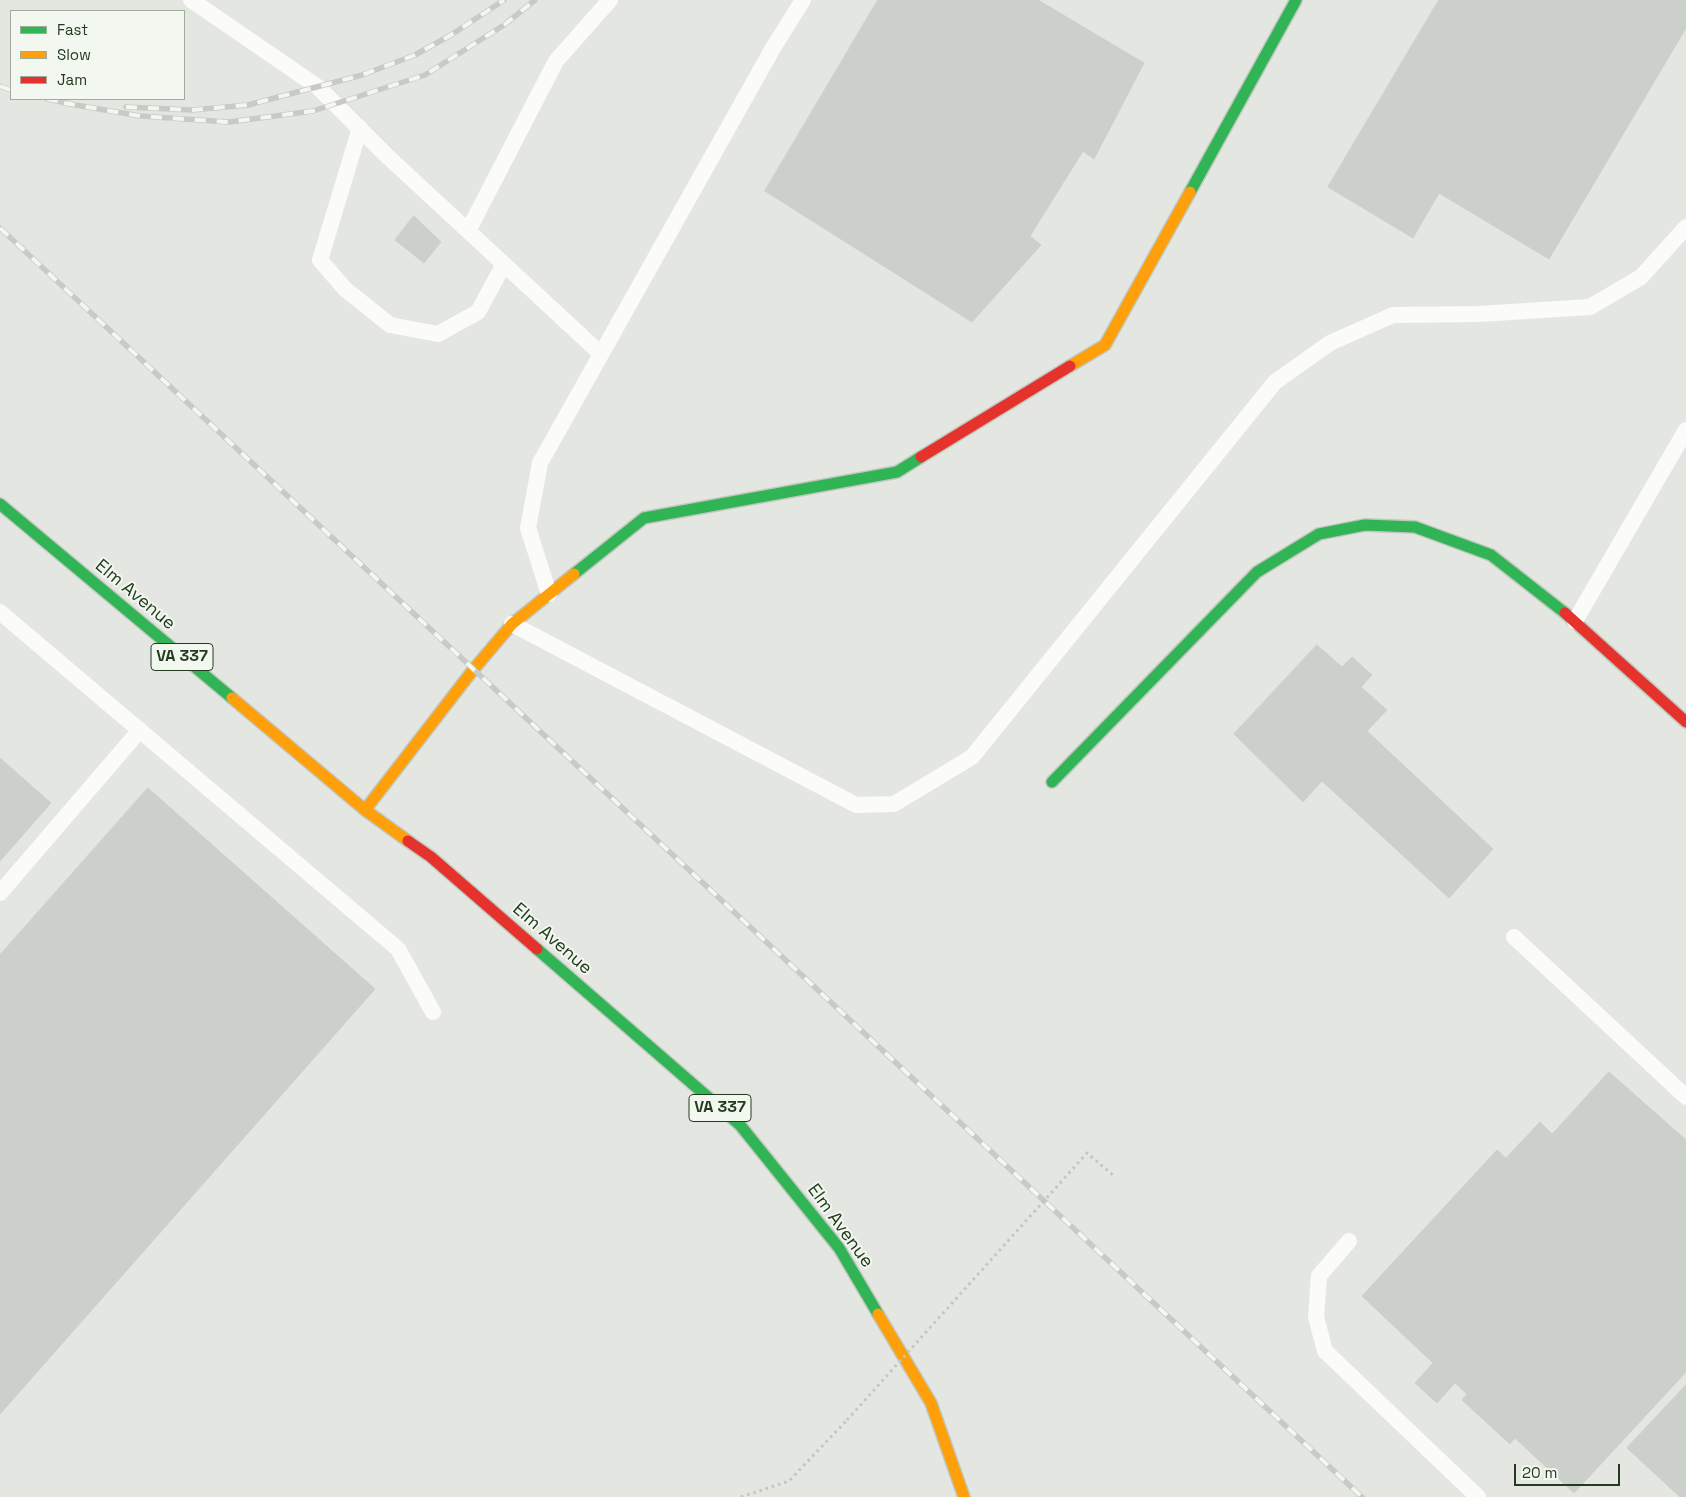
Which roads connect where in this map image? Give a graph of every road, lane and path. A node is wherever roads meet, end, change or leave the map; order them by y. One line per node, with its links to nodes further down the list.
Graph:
1 (191, 0): 5 (lane)
2 (610, 0): 7 (lane)
3 (803, 0): 9 (lane)
4 (1296, 0): 12 (street)
5 (360, 128): 7 (lane); 8 (lane)
6 (1686, 227): 15 (lane)
7 (468, 231): 8 (lane)
8 (504, 264): 9 (lane)
9 (601, 354): 12 (lane)
10 (1686, 430): 14 (lane)
11 (0, 504): 19 (street, Elm Avenue / VA 337)
12 (548, 594): 15 (street)
13 (0, 612): 17 (lane)
14 (1575, 621): 16 (street); 18 (street)
15 (512, 624): 19 (street)
16 (1686, 722)
17 (140, 730): 20 (lane); 22 (lane)
18 (1052, 782)
19 (365, 810): 27 (street, Elm Avenue / VA 337)
20 (0, 893)
21 (1514, 937): 23 (lane)
22 (433, 1012)
23 (1686, 1097)
24 (1114, 1176): 26 (path, bridge)
25 (1349, 1240): 28 (lane)
26 (741, 1497)
27 (964, 1497)
28 (1478, 1497)

